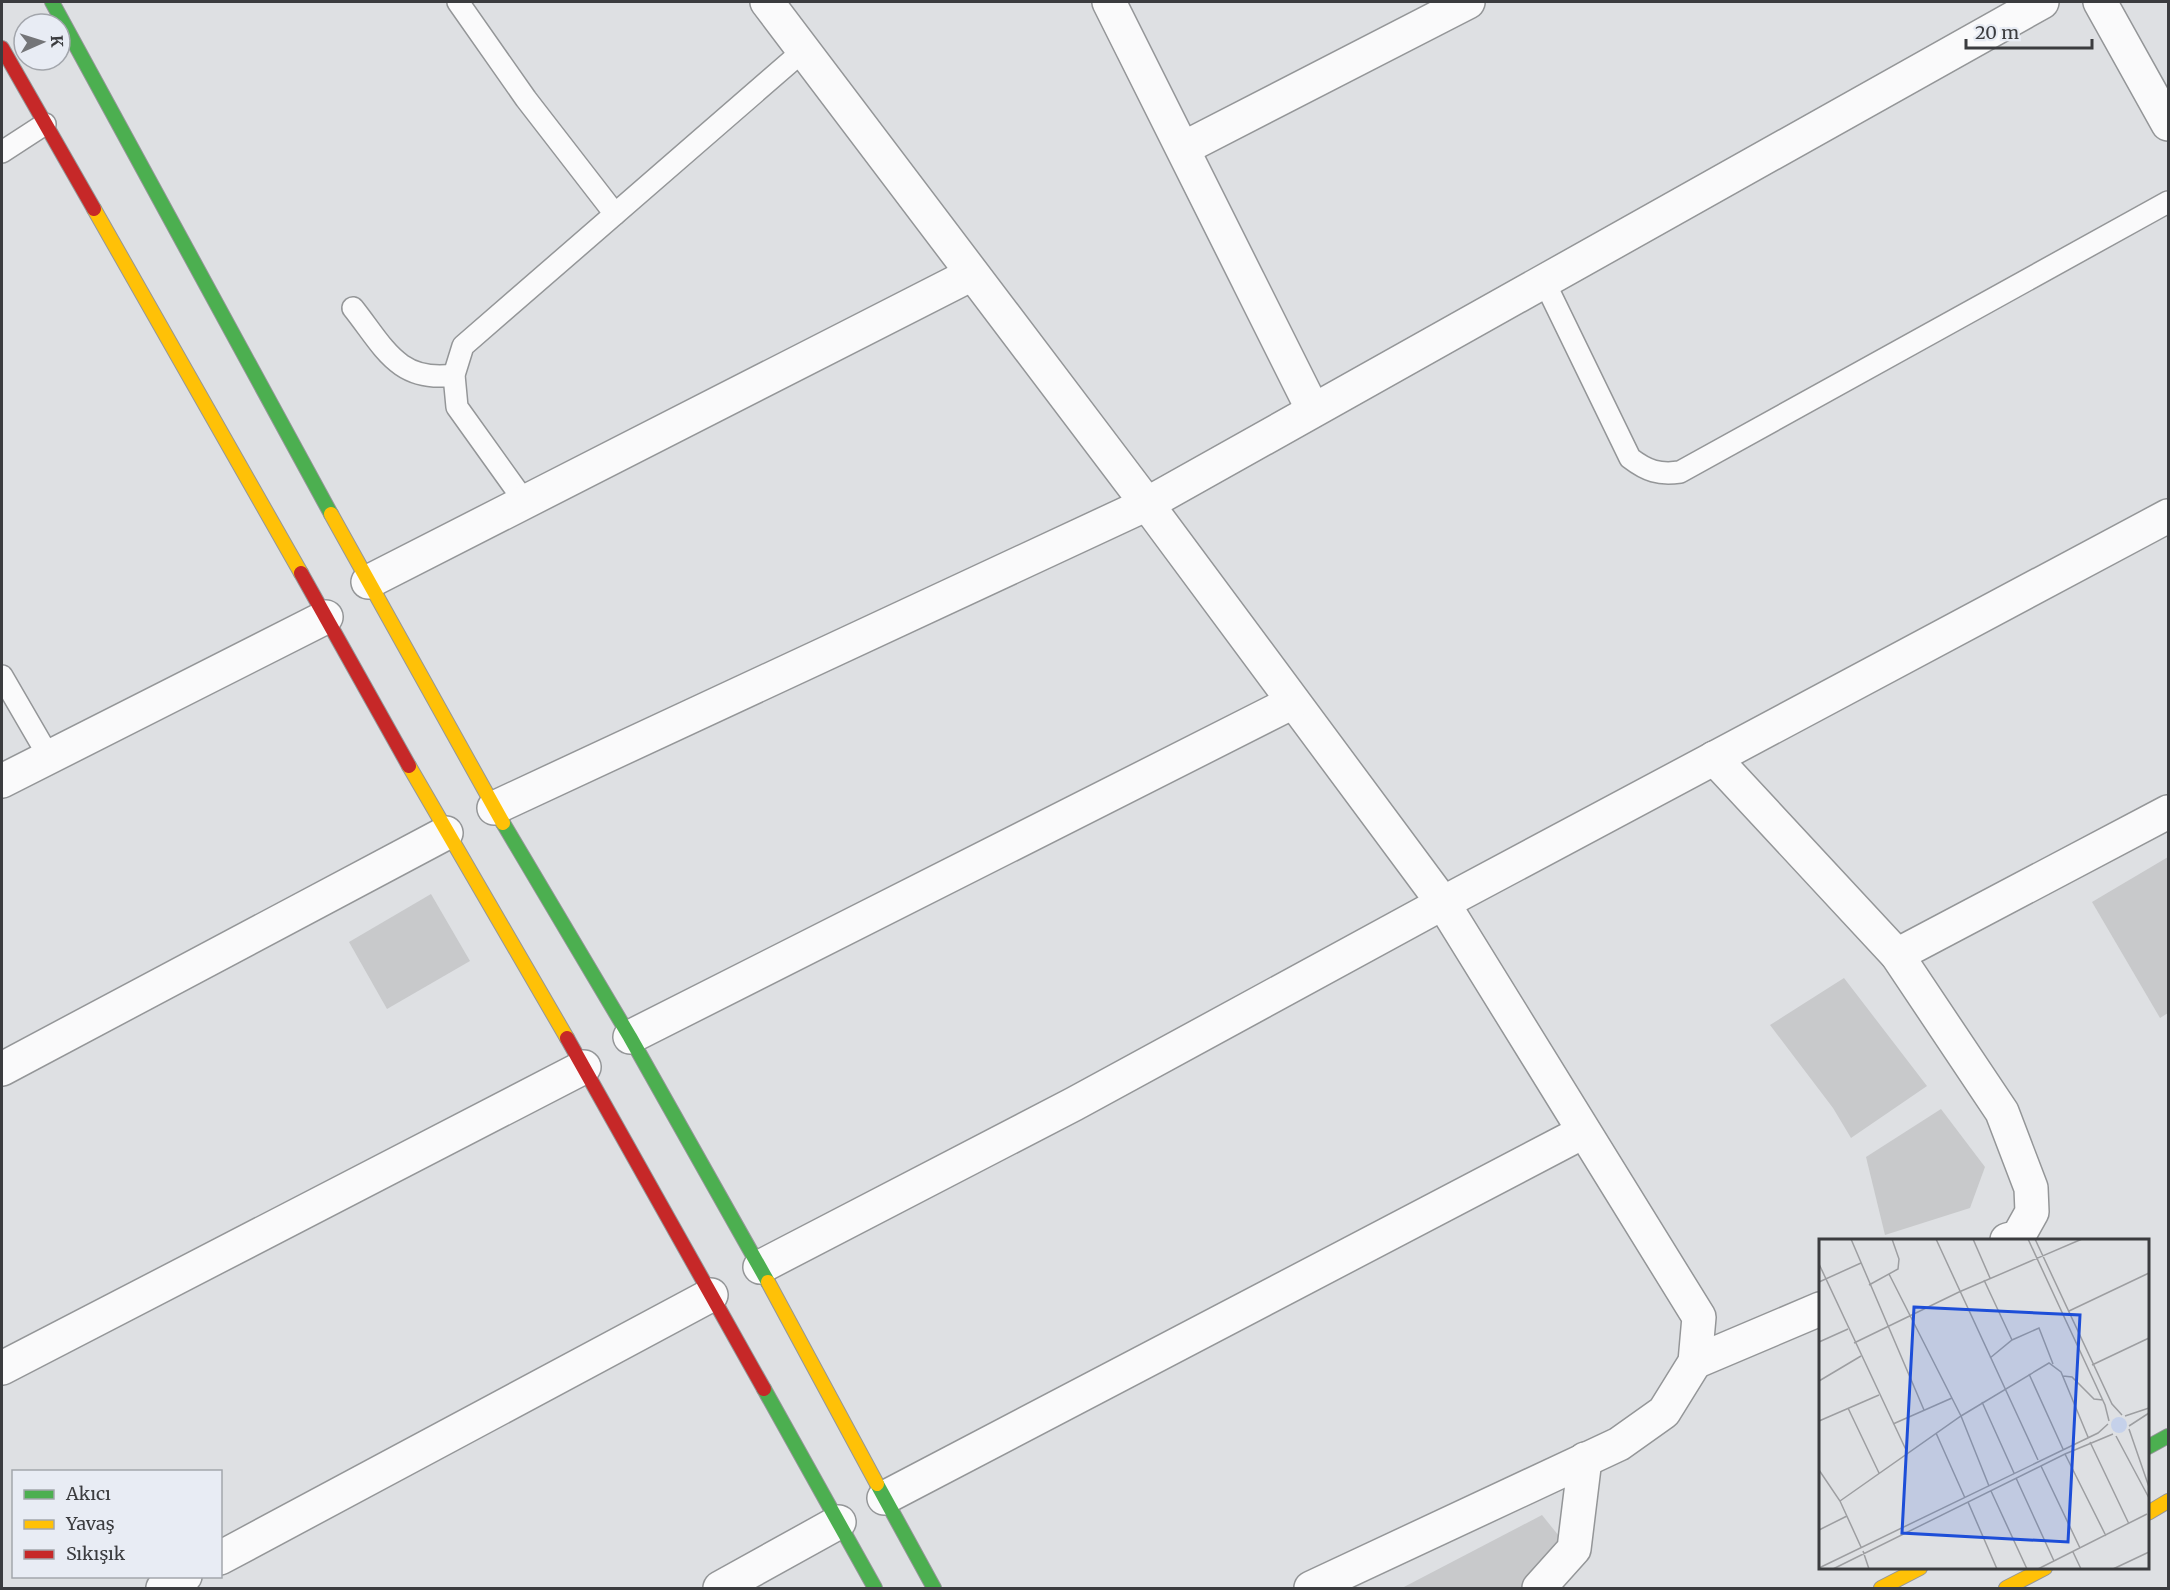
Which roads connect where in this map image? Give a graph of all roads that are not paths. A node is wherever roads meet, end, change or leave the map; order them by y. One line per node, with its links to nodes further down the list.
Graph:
1 (52, 2): 24 (main road)
2 (458, 2): 15 (lane)
3 (1109, 2): 12 (street)
4 (1468, 2): 12 (street)
5 (2042, 2): 17 (street)
6 (2100, 2): 11 (street)
7 (776, 4): 9 (street)
8 (2, 48): 10 (main road)
9 (804, 50): 15 (lane); 16 (street)
10 (45, 124): 13 (lane); 25 (main road)
11 (2169, 124)
12 (1184, 148): 20 (street)
13 (2, 152)
14 (2169, 202): 17 (lane)
15 (615, 214): 19 (lane)
16 (972, 274): 21 (street); 22 (street)
17 (1545, 281): 20 (street)
18 (353, 308): 19 (lane)
19 (454, 375): 21 (lane)
20 (1312, 410): 22 (street)
21 (525, 502): 24 (street)
22 (1147, 504): 27 (street); 31 (street)
23 (2169, 516): 29 (street)
24 (368, 582): 31 (main road)
25 (326, 617): 28 (street); 33 (main road)
26 (2, 676): 28 (lane)
27 (1293, 702): 34 (street); 36 (street)
28 (49, 757): 30 (street)
29 (1714, 758): 34 (street); 35 (street)
30 (2, 781)
31 (494, 808): 36 (main road)
32 (2169, 812): 35 (street)
33 (446, 833): 37 (main road); 38 (street)
34 (1443, 903): 39 (street); 41 (street)
35 (1897, 955): 40 (street)
36 (630, 1038): 41 (main road)
37 (584, 1067): 42 (main road); 45 (street)
38 (2, 1069)
39 (1583, 1132): 44 (street); 49 (street)
40 (2011, 1239)
41 (760, 1267): 49 (main road)
42 (711, 1295): 52 (main road); 53 (street)
43 (1819, 1310): 44 (street)
44 (1695, 1362): 48 (street)
45 (2, 1368)
46 (2169, 1436): 47 (main road)
47 (2149, 1446)
48 (1585, 1459): 61 (street); 62 (street)
49 (884, 1498): 60 (main road)
50 (2169, 1501): 51 (main road)
51 (2149, 1512)
52 (839, 1522): 58 (street); 59 (main road)
53 (222, 1557)
54 (1918, 1569): 63 (main road)
55 (2043, 1569): 64 (main road)
56 (181, 1578): 57 (street)
57 (163, 1588)
58 (720, 1588)
59 (875, 1588)
60 (934, 1588)
61 (1311, 1588)
62 (1539, 1588)
63 (1881, 1588)
64 (2006, 1588)

